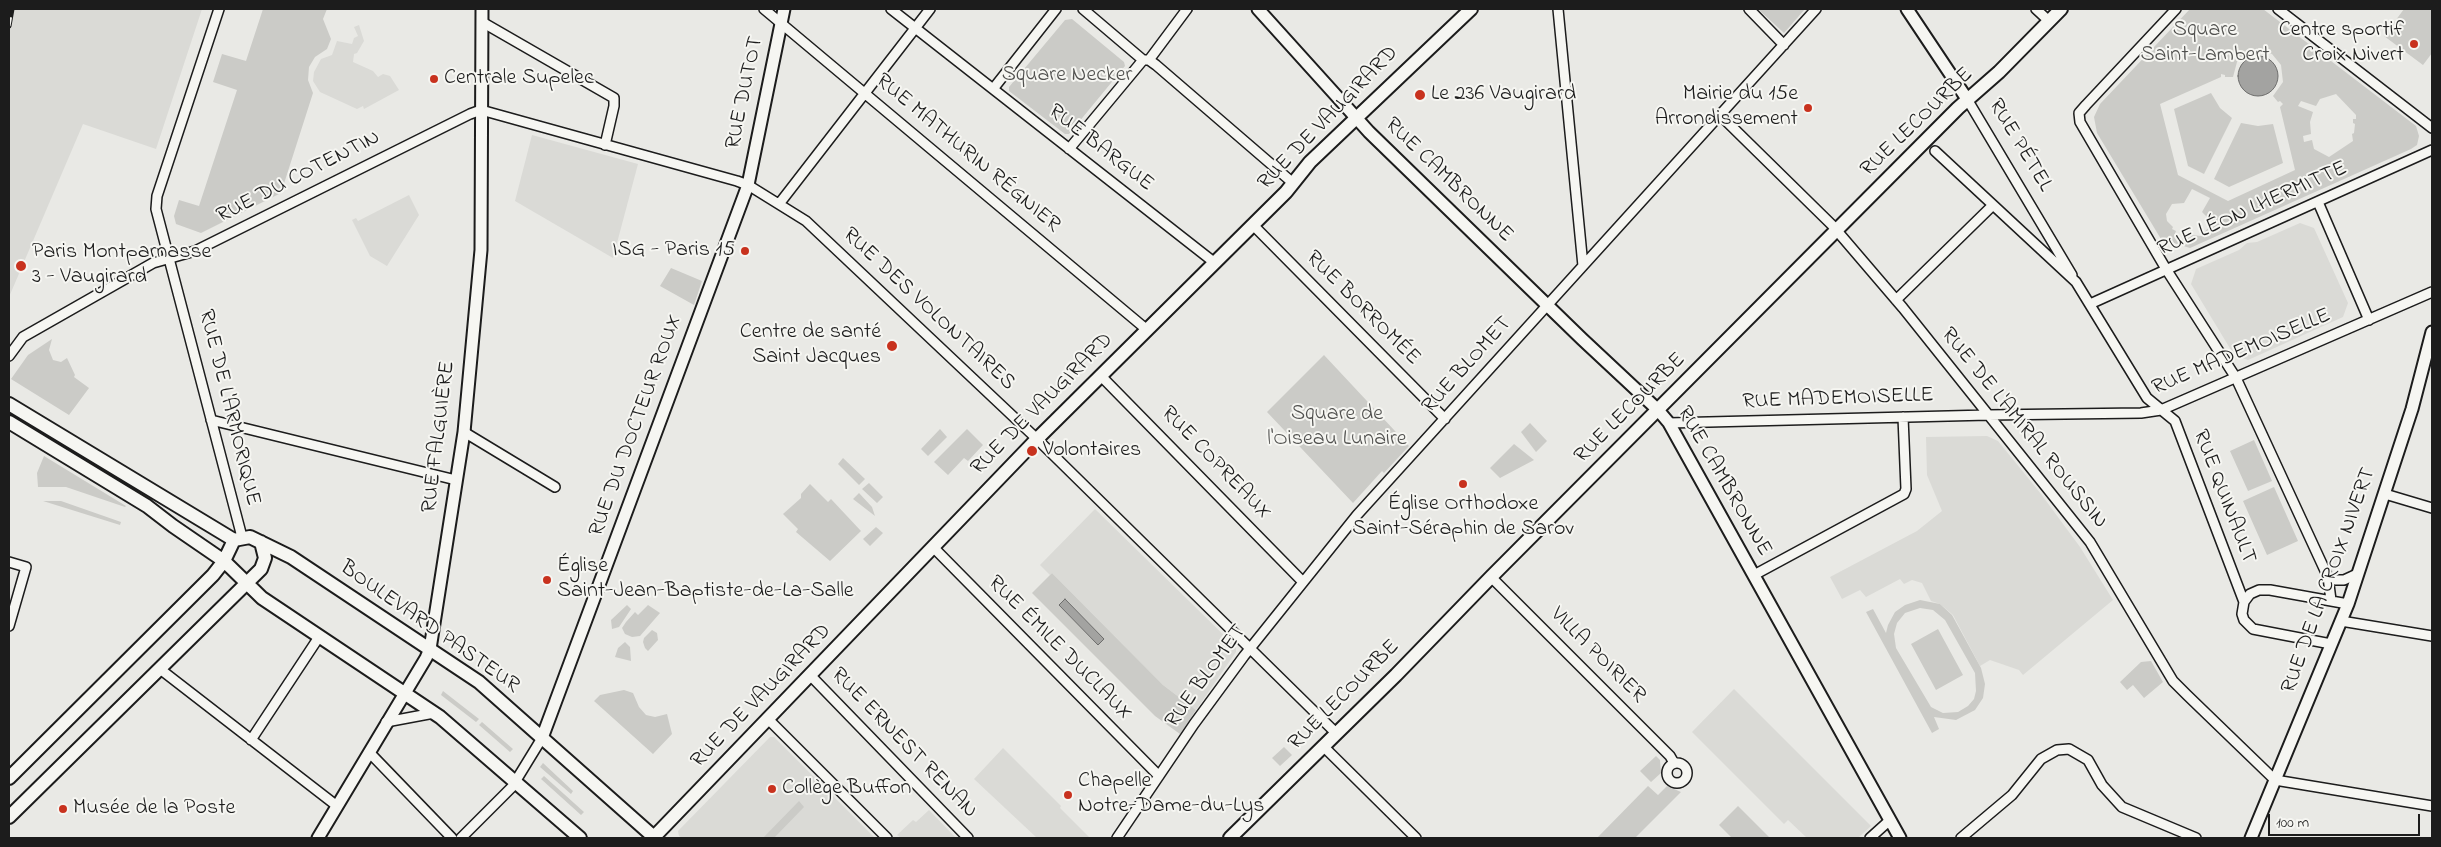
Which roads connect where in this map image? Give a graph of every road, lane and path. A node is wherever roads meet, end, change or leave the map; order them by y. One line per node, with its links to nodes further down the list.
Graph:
1 (219, 9): 44 (street, RUE DE L'ARMORIQUE)
2 (482, 9): 21 (street, RUE FALGUIÈRE)
3 (764, 9): 22 (street, RUE MATHURIN RÉGNIER)
4 (784, 9): 22 (street, RUE DUTOT)
5 (891, 9): 23 (street, RUE BARGUE)
6 (930, 9): 23 (street)
7 (1056, 9): 26 (street)
8 (1083, 9): 25 (street)
9 (1187, 9): 25 (street)
10 (1258, 9): 31 (street, RUE CAMBRONNE)
11 (1471, 9): 31 (main road, RUE DE VAUGIRARD)
12 (1558, 9): 46 (street)
13 (1749, 9): 24 (street)
14 (1816, 9): 24 (street, RUE BLOMET)
15 (1907, 9): 28 (street, RUE PÉTEL)
16 (2036, 9): 20 (street)
17 (2061, 9): 20 (main road, RUE LECOURBE)
18 (2176, 9): 47 (street)
19 (2278, 9): 32 (street)
20 (2049, 21): 28 (main road, RUE LECOURBE)
21 (482, 22): 29 (street, RUE FALGUIÈRE); 33 (street)
22 (781, 23): 27 (street, RUE MATHURIN RÉGNIER); 38 (street, RUE DUTOT)
23 (915, 27): 26 (street, RUE BARGUE); 27 (street)
24 (1784, 45): 30 (street, RUE BLOMET)
25 (1146, 60): 34 (street); 37 (street)
26 (993, 89): 34 (street, RUE BARGUE)
27 (864, 93): 40 (street); 54 (street, RUE MATHURIN RÉGNIER)
28 (1967, 99): 43 (main road, RUE LECOURBE); 48 (street, RUE PÉTEL)
29 (481, 110): 33 (street, RUE DES VOLONTAIRES); 44 (street, RUE DU COTENTIN); 68 (street, RUE FALGUIÈRE)
30 (1720, 116): 43 (street, RUE DE L'AMIRAL ROUSSIN); 46 (street, RUE BLOMET)
31 (1355, 117): 37 (main road, RUE DE VAUGIRARD); 52 (street, RUE CAMBRONNE)
32 (2432, 128)
33 (605, 145): 38 (street, RUE DES VOLONTAIRES)
34 (1069, 149): 45 (street, RUE BARGUE)
35 (2432, 150): 39 (street, RUE LÉON LHERMITTE)
36 (1935, 151): 41 (street)
37 (1294, 183): 42 (main road, RUE DE VAUGIRARD)
38 (748, 184): 40 (street, RUE DES VOLONTAIRES); 102 (street, RUE DU DOCTEUR ROUX)
39 (2318, 202): 47 (street, RUE LÉON LHERMITTE); 53 (street)
40 (780, 204): 69 (street, RUE DES VOLONTAIRES)
41 (1993, 205): 48 (street); 50 (street)
42 (1253, 225): 45 (main road, RUE DE VAUGIRARD); 64 (street, RUE BORROMÉE)
43 (1836, 230): 50 (street, RUE DE L'AMIRAL ROUSSIN); 60 (main road, RUE LECOURBE)
44 (170, 258): 56 (street, RUE DU COTENTIN); 65 (street, RUE DE L'ARMORIQUE)
45 (1215, 264): 54 (main road, RUE DE VAUGIRARD)
46 (1583, 266): 52 (street, RUE BLOMET)
47 (2166, 269): 51 (street, RUE LÉON LHERMITTE); 58 (street)
48 (2076, 282): 51 (street, RUE QUINAULT)
49 (2432, 292): 53 (street, RUE MADEMOISELLE)
50 (1896, 300): 62 (street, RUE DE L'AMIRAL ROUSSIN)
51 (2090, 304): 61 (street, RUE QUINAULT)
52 (1548, 306): 60 (street, RUE CAMBRONNE); 64 (street, RUE BLOMET)
53 (2369, 320): 58 (street, RUE MADEMOISELLE)
54 (1146, 330): 57 (main road, RUE DE VAUGIRARD)
55 (2432, 332): 72 (street, RUE DE LA CROIX NIVERT)
56 (9, 356)
57 (1100, 375): 69 (main road, RUE DE VAUGIRARD); 83 (street, RUE COPREAUX)
58 (2236, 378): 61 (street, RUE MADEMOISELLE); 82 (street)
59 (9, 404): 74 (main road, BOULEVARD PASTEUR)
60 (1658, 410): 67 (street, RUE CAMBRONNE); 81 (main road, RUE LECOURBE)
61 (2160, 410): 62 (street, RUE MADEMOISELLE); 86 (street, RUE QUINAULT)
62 (1988, 415): 63 (street, RUE MADEMOISELLE); 109 (street, RUE DE L'AMIRAL ROUSSIN)
63 (1903, 418): 67 (street, RUE MADEMOISELLE); 80 (street)
64 (1445, 419): 83 (street, RUE BLOMET)
65 (211, 420): 70 (street); 74 (street, RUE DE L'ARMORIQUE)
66 (9, 422): 77 (main road)
67 (1670, 423): 80 (street, RUE CAMBRONNE)
68 (464, 432): 70 (street, RUE FALGUIÈRE); 71 (street)
69 (1037, 439): 76 (main road, RUE DE VAUGIRARD); 94 (street, RUE DES VOLONTAIRES)
70 (456, 480): 93 (street, RUE FALGUIÈRE)
71 (556, 487)
72 (2385, 494): 73 (street); 79 (street, RUE DE LA CROIX NIVERT)
73 (2432, 508)
74 (238, 539): 75 (main road, BOULEVARD PASTEUR); 77 (main road)
75 (261, 542): 84 (main road); 93 (main road, BOULEVARD PASTEUR)
76 (933, 548): 96 (main road, RUE DE VAUGIRARD); 107 (street, RUE ÉMILE DUCLAUX)
77 (224, 561): 84 (main road); 108 (main road)
78 (9, 562): 89 (street)
79 (2358, 574): 82 (street); 87 (street, RUE DE LA CROIX NIVERT)
80 (1754, 575): 114 (street, RUE CAMBRONNE)
81 (1490, 577): 101 (main road, RUE LECOURBE); 106 (street, VILLA POIRIER)
82 (2328, 577): 85 (street)
83 (1302, 581): 94 (street, RUE BLOMET)
84 (248, 582): 91 (main road); 95 (main road)
85 (2331, 600): 86 (street); 87 (street)
86 (2244, 602): 92 (street, RUE QUINAULT)
87 (2348, 604): 88 (street, RUE DE LA CROIX NIVERT)
88 (2341, 621): 90 (street); 92 (street, RUE DE LA CROIX NIVERT)
89 (9, 626)
90 (2432, 636)
91 (319, 637): 97 (main road); 103 (street)
92 (2331, 644): 109 (street, RUE DE LA CROIX NIVERT)
93 (430, 648): 97 (street, RUE FALGUIÈRE); 102 (main road, BOULEVARD PASTEUR)
94 (1250, 648): 101 (street, RUE DES VOLONTAIRES); 107 (street, RUE BLOMET)
95 (160, 670): 103 (street); 113 (main road)
96 (810, 675): 99 (main road, RUE DE VAUGIRARD); 121 (street, RUE ERNEST RENAN)
97 (404, 692): 98 (main road); 100 (street, RUE FALGUIÈRE)
98 (434, 713): 100 (street); 110 (main road)
99 (768, 719): 119 (main road, RUE DE VAUGIRARD); 120 (street)
100 (386, 722): 105 (street, RUE FALGUIÈRE)
101 (1336, 733): 104 (main road, RUE LECOURBE)
102 (542, 738): 110 (street); 119 (main road, BOULEVARD PASTEUR)
103 (251, 740): 111 (street)
104 (1323, 746): 123 (main road, RUE LECOURBE); 124 (street)
105 (369, 752): 111 (street, RUE FALGUIÈRE); 116 (street)
106 (1674, 763)
107 (1159, 776): 122 (street, RUE BLOMET)
108 (9, 778)
109 (2275, 780): 112 (street); 129 (street, RUE DE LA CROIX NIVERT)
110 (516, 782): 117 (street); 118 (main road)
111 (337, 806): 115 (street, RUE FALGUIÈRE)
112 (2432, 806)
113 (9, 817)
114 (1890, 820): 125 (street); 126 (street, RUE CAMBRONNE)
115 (318, 838)
116 (452, 838)
117 (461, 838)
118 (580, 838)
119 (654, 838)
120 (887, 838)
121 (968, 838)
122 (1117, 838)
123 (1230, 838)
124 (1416, 838)
125 (1870, 838)
126 (1900, 838)
127 (1961, 838): 128 (street)
128 (2196, 838)
129 (2251, 838)

